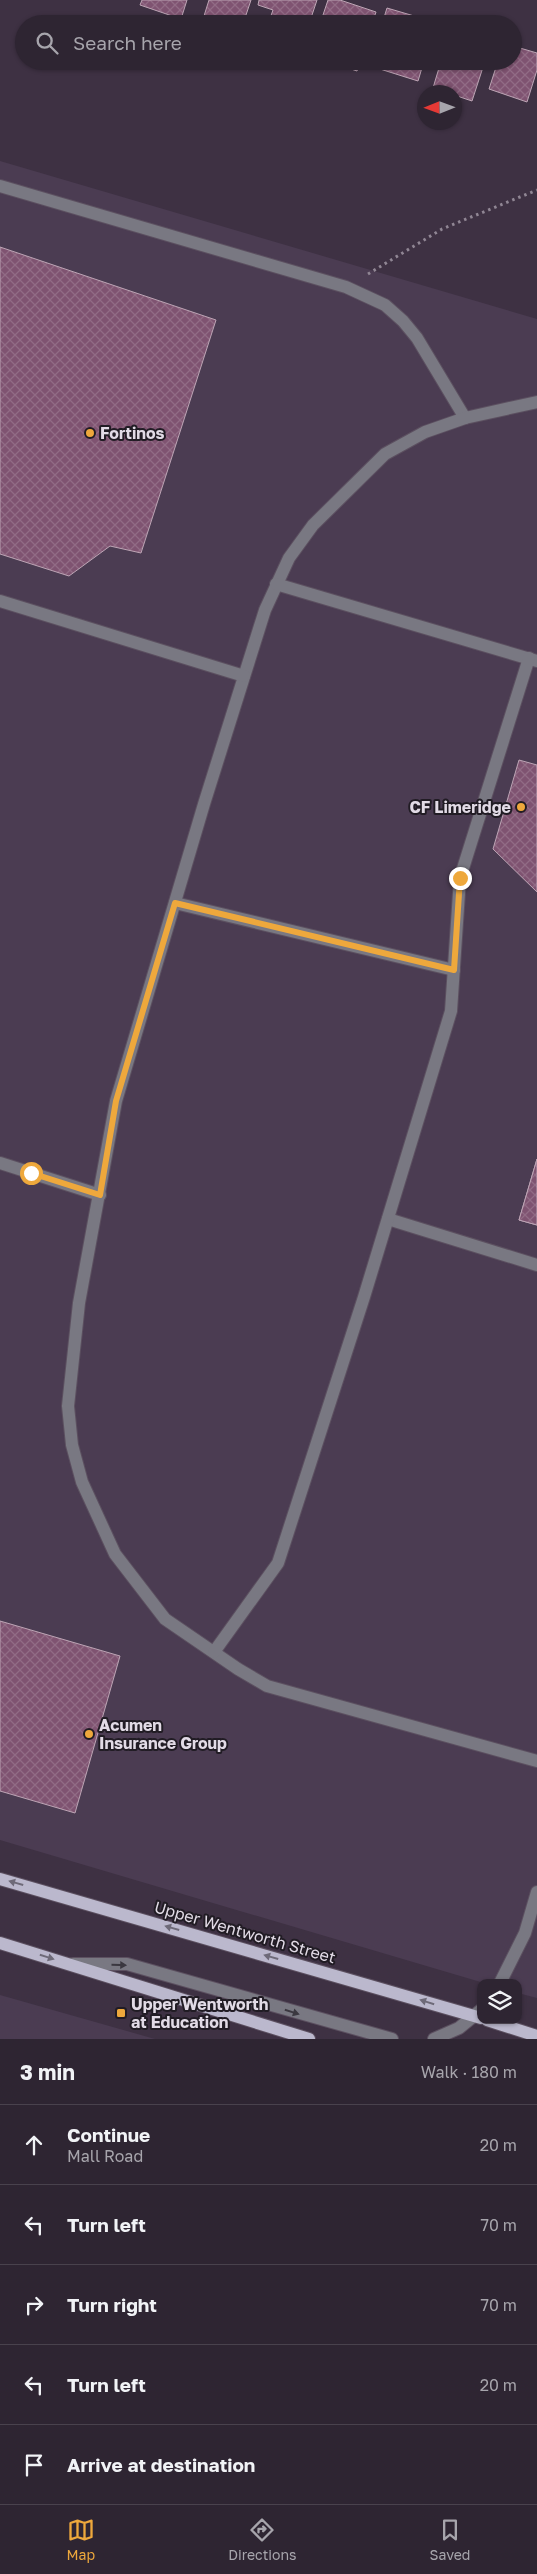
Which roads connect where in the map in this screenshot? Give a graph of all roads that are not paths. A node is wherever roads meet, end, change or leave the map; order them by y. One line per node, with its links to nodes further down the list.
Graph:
1 (0, 186): 3 (street)
2 (537, 402): 3 (street)
3 (465, 418): 4 (street)
4 (276, 584): 6 (street); 7 (street)
5 (0, 601): 7 (street)
6 (533, 660): 9 (street)
7 (244, 676): 8 (street)
8 (175, 903): 9 (street); 11 (street)
9 (454, 970): 12 (street)
10 (0, 1163): 11 (street)
11 (100, 1195): 14 (street)
12 (388, 1219): 13 (street); 14 (street)
13 (537, 1266)
14 (214, 1652): 15 (street)
15 (537, 1761)
16 (0, 1879): 21 (main road, Upper Wentworth Street, one-way to 16)
17 (537, 1892): 20 (street)
18 (0, 1943): 19 (main road, one-way to 19)
19 (70, 1964): 25 (main road); 26 (street, one-way to 26)
20 (502, 1979)
21 (477, 2015)
22 (477, 2016): 27 (street)
23 (500, 2024): 24 (main road)
24 (537, 2036)
25 (309, 2039)
26 (392, 2039)
27 (434, 2039)

